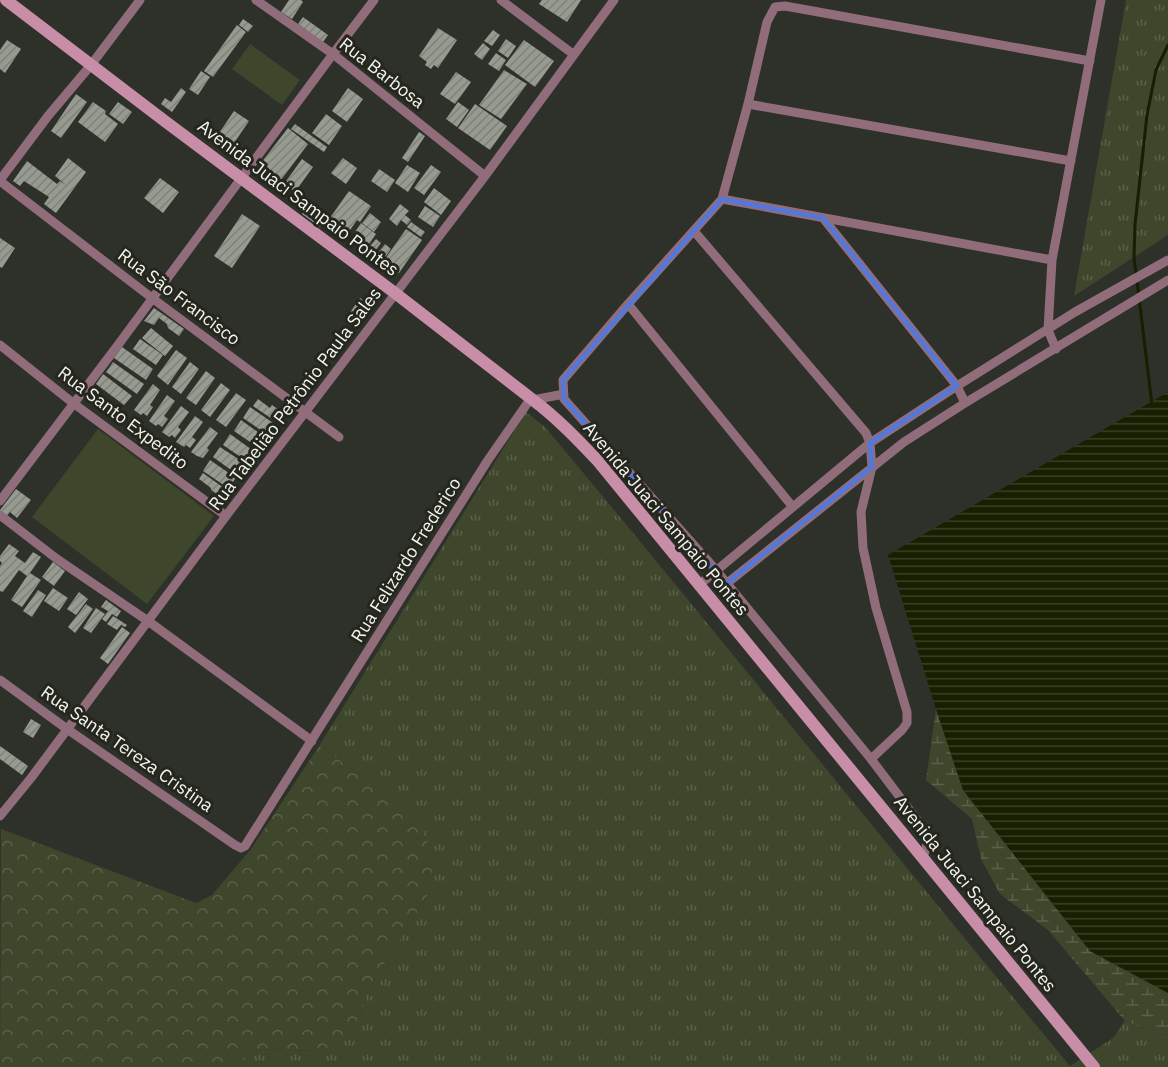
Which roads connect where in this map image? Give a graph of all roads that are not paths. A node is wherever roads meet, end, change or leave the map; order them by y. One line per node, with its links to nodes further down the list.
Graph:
1 (6, 0): 12 (main road, Avenida Juaci Sampaio Pontes)
2 (140, 0): 12 (street)
3 (256, 0): 9 (street, Rua Barbosa)
4 (374, 0): 9 (street)
5 (501, 0): 10 (street)
6 (614, 0): 10 (street, Rua Tabelião Petrônio Paula Sales)
7 (1101, 0): 11 (street)
8 (775, 4): 11 (street); 13 (street)
9 (333, 54): 15 (street, Rua Barbosa); 16 (street)
10 (573, 54): 15 (street, Rua Tabelião Petrônio Paula Sales)
11 (1089, 61): 14 (street)
12 (91, 66): 16 (main road, Avenida Juaci Sampaio Pontes); 17 (street)
13 (748, 104): 14 (street); 18 (street)
14 (1071, 161): 21 (street)
15 (484, 176): 24 (street, Rua Tabelião Petrônio Paula Sales)
16 (241, 177): 24 (main road, Avenida Juaci Sampaio Pontes); 25 (street)
17 (0, 181): 25 (street, Rua São Francisco)
18 (722, 199): 19 (street); 20 (street)
19 (823, 218): 21 (street); 30 (street)
20 (694, 231): 26 (street); 37 (street)
21 (1052, 260): 27 (street)
22 (1168, 260): 27 (street)
23 (1168, 280): 29 (street)
24 (395, 293): 32 (main road, Avenida Juaci Sampaio Pontes); 35 (street, Rua Tabelião Petrônio Paula Sales)
25 (152, 298): 33 (street); 35 (street, Rua São Francisco)
26 (628, 304): 31 (street); 40 (street)
27 (1048, 330): 29 (street); 30 (street)
28 (0, 345): 33 (street, Rua Santo Expedito)
29 (1056, 349): 34 (street)
30 (957, 386): 34 (street); 37 (street)
31 (564, 394): 32 (street); 43 (street)
32 (532, 399): 45 (main road, Avenida Juaci Sampaio Pontes); 49 (street, Rua Felizardo Frederico)
33 (74, 403): 39 (street); 42 (street, Rua Santo Expedito)
34 (965, 403): 38 (street)
35 (305, 412): 36 (street, Rua São Francisco); 42 (street, Rua Tabelião Petrônio Paula Sales)
36 (339, 437)
37 (870, 443): 38 (street); 40 (street)
38 (872, 467): 44 (street); 50 (street)
39 (0, 501)
40 (792, 506): 43 (street)
41 (0, 515): 46 (street)
42 (226, 516): 46 (street, Rua Tabelião Petrônio Paula Sales)
43 (716, 570): 44 (street); 45 (street)
44 (726, 584): 50 (street)
45 (699, 585): 53 (main road, Avenida Juaci Sampaio Pontes)
46 (148, 621): 48 (street, Rua Tabelião Petrônio Paula Sales); 49 (street)
47 (0, 680): 48 (street, Rua Santa Tereza Cristina)
48 (67, 729): 51 (street, Rua Tabelião Petrônio Paula Sales); 52 (street, Rua Santa Tereza Cristina)
49 (312, 741): 52 (street, Rua Felizardo Frederico)
50 (871, 759): 53 (street)
51 (0, 816)
52 (235, 845)
53 (923, 858): 54 (main road, Avenida Juaci Sampaio Pontes)
54 (1094, 1067)

